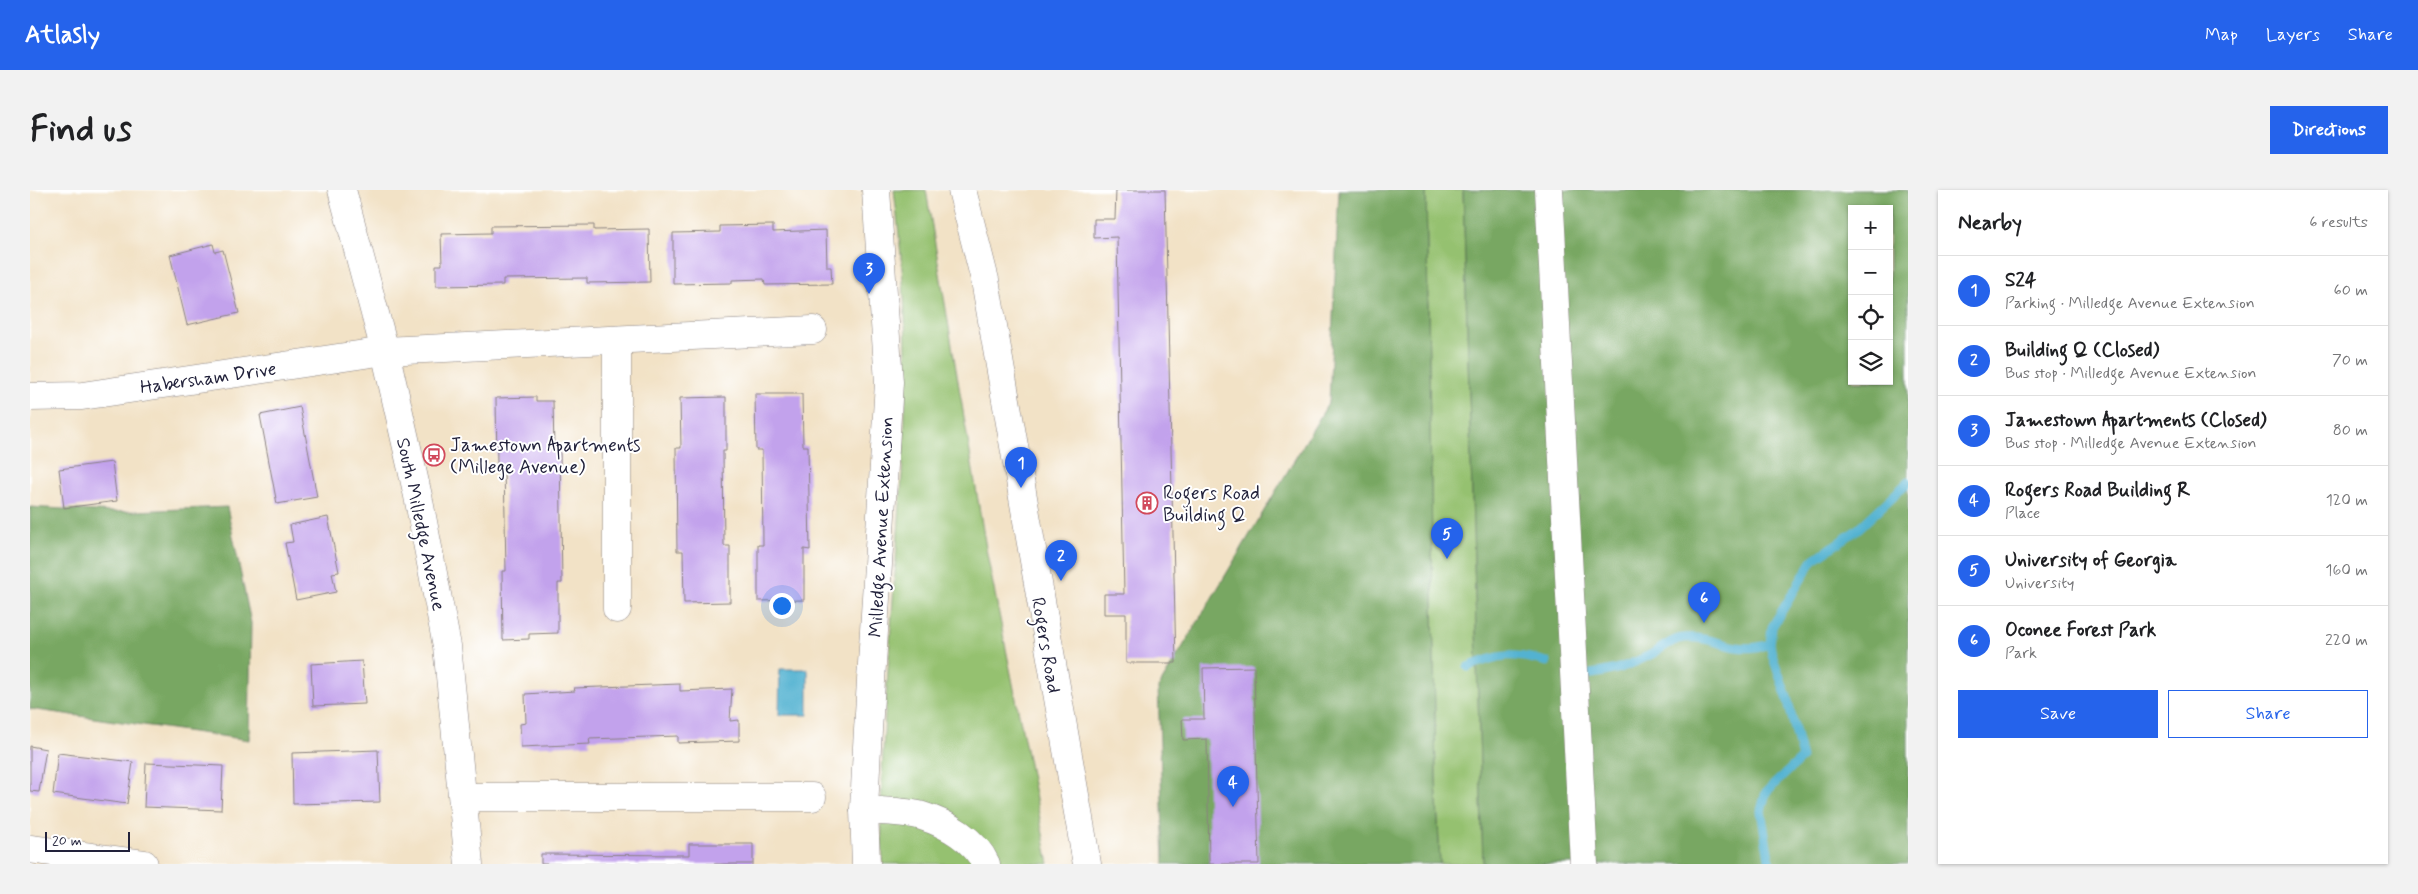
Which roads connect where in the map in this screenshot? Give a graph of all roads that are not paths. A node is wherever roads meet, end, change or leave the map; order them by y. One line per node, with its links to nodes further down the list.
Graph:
1 (342, 190): 7 (street, South Milledge Avenue)
2 (876, 190): 12 (street, Milledge Avenue Extension)
3 (962, 190): 18 (street, Rogers Road)
4 (1549, 190): 19 (street)
5 (813, 330): 6 (street, Habersham Drive)
6 (617, 340): 7 (street, Habersham Drive); 9 (street)
7 (385, 351): 8 (street, Habersham Drive); 10 (street, South Milledge Avenue)
8 (30, 397)
9 (617, 610)
10 (464, 796): 11 (street); 15 (street, South Milledge Avenue)
11 (812, 797)
12 (864, 810): 16 (street, Milledge Avenue Extension); 17 (street)
13 (30, 849): 14 (street)
14 (144, 864)
15 (469, 864)
16 (866, 864)
17 (986, 864)
18 (1087, 864)
19 (1584, 864)

